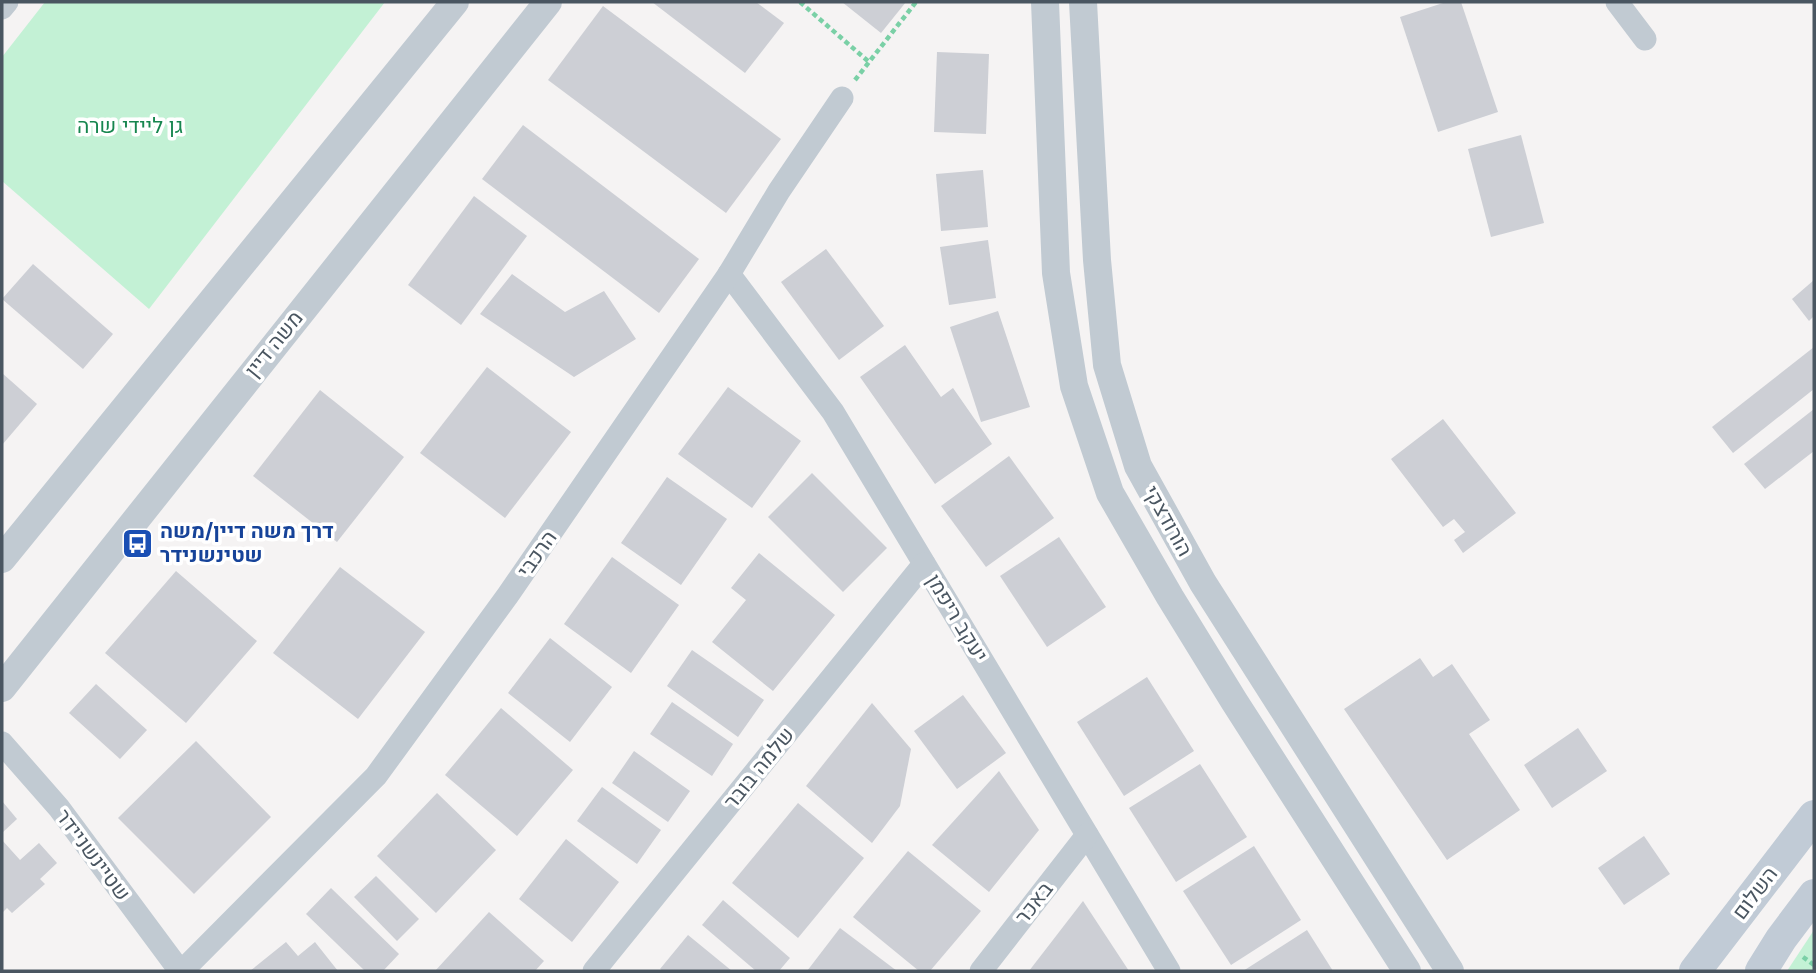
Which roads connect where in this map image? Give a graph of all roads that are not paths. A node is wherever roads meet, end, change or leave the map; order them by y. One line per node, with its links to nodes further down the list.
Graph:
1 (7, 2): 7 (street)
2 (455, 2): 11 (street)
3 (548, 2): 13 (street, משה דיין)
4 (1045, 2): 22 (street, הורודצקי)
5 (1083, 2): 23 (street, הורודצקי)
6 (1617, 2): 8 (street)
7 (2, 8)
8 (1645, 39)
9 (842, 98): 10 (street, הרכבי)
10 (729, 274): 12 (street, יעקב ריפמן); 18 (street, הרכבי)
11 (2, 559)
12 (924, 564): 16 (street, יעקב ריפמן); 19 (street, שלמה בובר)
13 (2, 688)
14 (2, 743): 18 (street, שטיינשניידר)
15 (1814, 816): 24 (main road, השלום)
16 (1087, 835): 20 (street, באכר); 21 (street, יעקב ריפמן)
17 (1814, 895): 25 (main road)
18 (181, 971)
19 (594, 971)
20 (981, 971)
21 (1169, 971)
22 (1406, 971)
23 (1450, 971)
24 (1695, 971)
25 (1761, 971)

